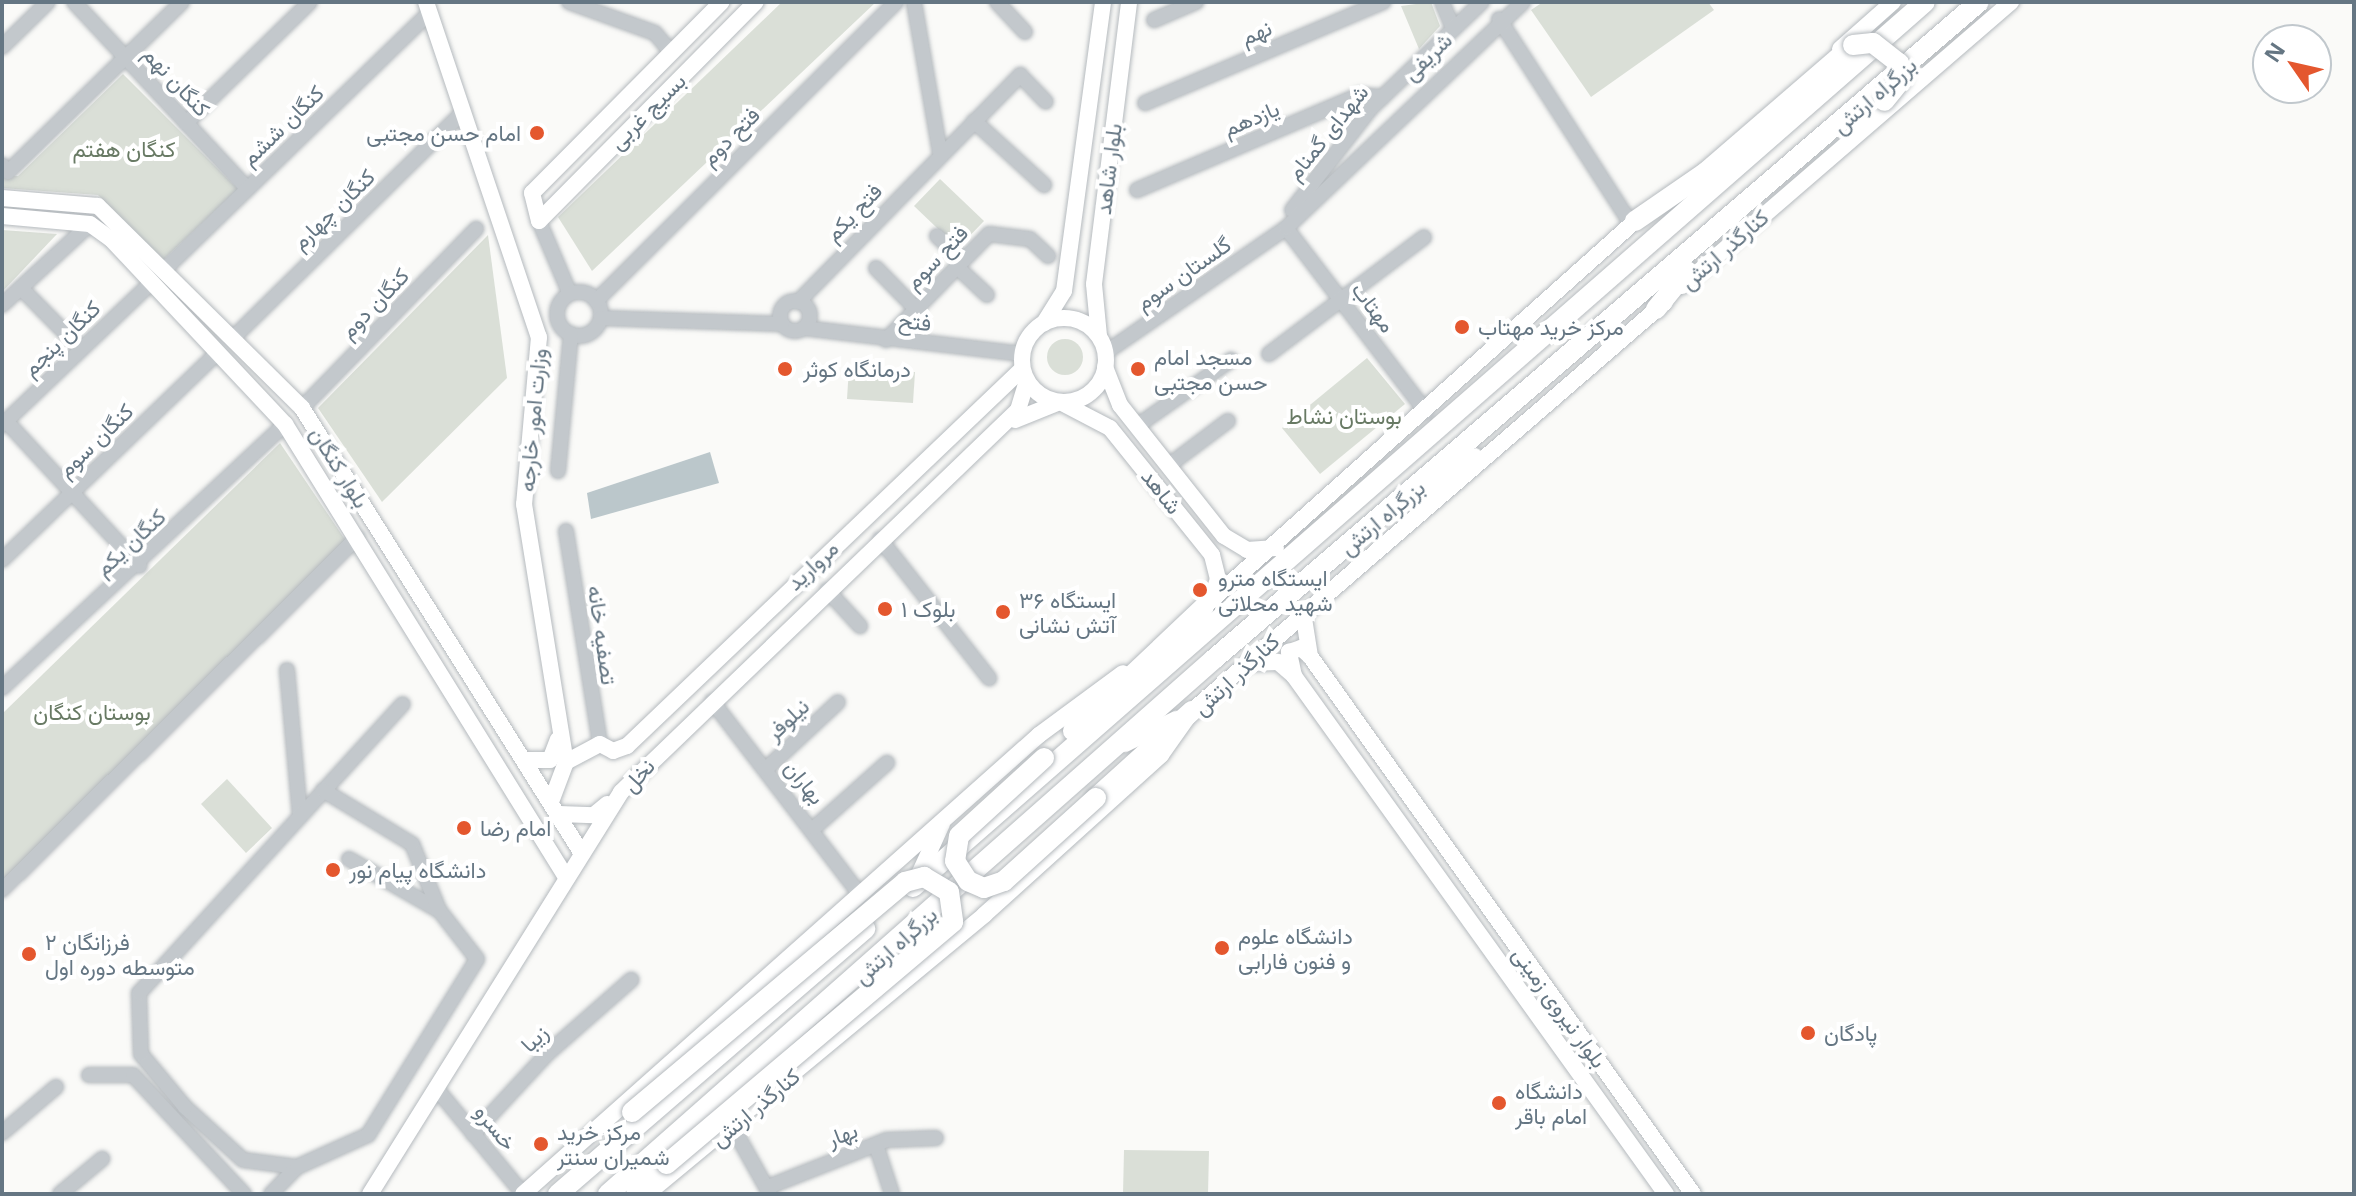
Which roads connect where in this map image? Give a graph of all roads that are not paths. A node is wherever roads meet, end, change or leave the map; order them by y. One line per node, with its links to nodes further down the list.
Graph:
1 (48, 2): 27 (street)
2 (74, 2): 29 (street, کنگان نهم)
3 (182, 2): 29 (street)
4 (310, 2): 36 (street)
5 (569, 2): 28 (street)
6 (722, 2): 28 (main road, بسیج غربی)
7 (756, 2): 44 (main road, بسیج غربی)
8 (896, 2): 59 (street, فتح دوم)
9 (914, 2): 37 (street)
10 (997, 2): 26 (street)
11 (1103, 2): 66 (main road, بلوار شاهد)
12 (1129, 2): 70 (main road, بلوار شاهد)
13 (1196, 2): 24 (street)
14 (1383, 2): 33 (street, نهم)
15 (1442, 2): 25 (street)
16 (1482, 2): 25 (street, شهدای گمنام)
17 (1523, 2): 23 (street, شریفی)
18 (1893, 2): 45 (main road)
19 (1925, 2): 136 (highway, بزرگراه ارتش)
20 (2011, 2): 30 (main road, کنارگذر ارتش)
21 (428, 7): 34 (main road, وزارت امور خارجه); 40 (street, کنگان ششم)
22 (1972, 8): 30 (main road); 91 (highway, بزرگراه ارتش)
23 (1499, 19): 45 (street); 47 (street, شریفی)
24 (1154, 20)
25 (1453, 28): 31 (street, شهدای گمنام)
26 (1025, 32)
27 (2, 47)
28 (672, 53): 44 (main road, بسیج غربی)
29 (125, 57): 36 (street, کنگان نهم); 38 (street)
30 (1914, 91): 64 (main road, کنارگذر ارتش)
31 (1383, 97): 41 (street, یازدهم); 47 (street, شهدای گمنام)
32 (1046, 102): 35 (street, فتح یکم)
33 (1145, 103)
34 (464, 111): 71 (street, کنگان چهارم); 116 (main road, وزارت امور خارجه)
35 (974, 121): 37 (street, فتح یکم); 39 (street)
36 (186, 123): 40 (street, کنگان نهم)
37 (940, 153): 60 (street, فتح یکم)
38 (2, 165)
39 (1044, 185)
40 (248, 189): 54 (street, کنگان ششم)
41 (1137, 190)
42 (2, 198): 54 (main road, بلوار کنگان)
43 (2, 216): 46 (main road)
44 (539, 221): 57 (street)
45 (1633, 222): 64 (highway, bridge); 82 (main road)
46 (90, 224): 55 (main road, بلوار کنگان); 56 (street)
47 (1286, 228): 61 (street, مهتاب); 76 (street, گلستان سوم)
48 (476, 229): 81 (street, کنگان دوم)
49 (937, 236): 52 (street)
50 (1424, 237): 61 (street)
51 (1048, 256): 52 (street, فتح سوم)
52 (960, 264): 58 (street); 63 (street, فتح سوم)
53 (876, 268): 63 (street)
54 (164, 270): 55 (main road); 71 (main road, بلوار کنگان)
55 (151, 283): 73 (street, کنگان پنجم); 74 (main road, بلوار کنگان)
56 (21, 288): 62 (street); 73 (street)
57 (570, 294): 59 (street); 69 (street)
58 (987, 295)
59 (596, 301): 65 (street)
60 (798, 302): 67 (street, فتح یکم); 68 (street)
61 (1342, 302): 75 (street); 82 (street, مهتاب)
62 (2, 305)
63 (916, 309): 72 (street, فتح سوم)
64 (1656, 309): 79 (main road, کنارگذر ارتش)
65 (601, 318): 67 (street); 69 (street)
66 (1044, 323): 70 (main road); 78 (main road)
67 (782, 324): 68 (street, فتح)
68 (804, 328): 72 (street, فتح)
69 (571, 334): 89 (street)
70 (1099, 336): 76 (main road)
71 (233, 338): 81 (main road, بلوار کنگان)
72 (886, 340): 78 (street, فتح)
73 (81, 349): 84 (street, کنگان پنجم)
74 (218, 352): 85 (main road, بلوار کنگان); 90 (street, کنگان سوم)
75 (1269, 354)
76 (1105, 360): 80 (main road); 86 (main road, شاهد)
77 (1231, 360): 86 (street)
78 (1024, 368): 80 (main road); 87 (main road, نخل); 117 (main road, مروارید)
79 (1553, 399): 91 (main road); 102 (main road, کنارگذر ارتش)
80 (1060, 402): 87 (main road); 97 (main road, شاهد)
81 (302, 408): 85 (main road); 114 (main road, بلوار کنگان)
82 (1426, 412): 96 (main road)
83 (1228, 421): 88 (street)
84 (4, 423): 90 (street)
85 (285, 424): 94 (main road, بلوار کنگان); 99 (street, کنگان یکم)
86 (1137, 426): 88 (main road, شاهد)
87 (996, 431): 95 (main road, نخل)
88 (1168, 466): 93 (main road, شاهد)
89 (558, 471)
90 (72, 493): 98 (street, کنگان سوم); 99 (street)
91 (1367, 529): 118 (highway, بزرگراه ارتش)
92 (566, 531): 117 (street, تصفیه خانه)
93 (1224, 536): 96 (main road); 97 (main road)
94 (358, 537): 115 (main road, بلوار کنگان); 137 (street)
95 (880, 539): 100 (main road, نخل); 108 (street)
96 (1281, 545): 101 (main road)
97 (1208, 549): 101 (main road, شاهد)
98 (2, 560)
99 (140, 566): 109 (street, کنگان یکم)
100 (827, 590): 103 (street); 110 (main road, نخل)
101 (1204, 607): 113 (highway, bridge); 127 (main road)
102 (1303, 612): 104 (main road, بلوار نیروی زمینی); 105 (main road, کنارگذر ارتش)
103 (860, 626)
104 (1310, 656): 107 (main road); 128 (main road, بلوار نیروی زمینی)
105 (1246, 664): 107 (main road); 113 (main road, کنارگذر ارتش)
106 (287, 670): 126 (street)
107 (1294, 676): 131 (main road, بلوار نیروی زمینی)
108 (989, 678)
109 (2, 688)
110 (712, 701): 122 (street, بهاران); 124 (main road, نخل)
111 (838, 702): 122 (street, نیلوفر)
112 (403, 704): 123 (street)
113 (1192, 711): 118 (main road); 144 (main road, کنارگذر ارتش)
114 (500, 720): 115 (main road); 119 (main road, بلوار کنگان)
115 (479, 730): 132 (main road, بلوار کنگان)
116 (559, 734): 119 (main road); 120 (main road, وزارت امور خارجه)
117 (600, 744): 120 (main road, مروارید)
118 (1112, 750): 159 (highway, بزرگراه ارتش)
119 (525, 760): 125 (main road, بلوار کنگان)
120 (566, 762): 125 (main road)
121 (887, 763): 129 (street)
122 (766, 769): 129 (street, بهاران)
123 (323, 790): 126 (street); 139 (street)
124 (621, 792): 125 (main road); 133 (main road, نخل)
125 (555, 808): 130 (main road, بلوار کنگان)
126 (300, 816): 150 (street)
127 (945, 819): 136 (main road); 138 (main road)
128 (1426, 820): 131 (main road); 164 (main road, بلوار نیروی زمینی)
129 (814, 828): 138 (street, بهاران)
130 (567, 829): 132 (main road); 133 (main road, بلوار کنگان)
131 (1408, 833): 163 (main road, بلوار نیروی زمینی)
132 (555, 849): 135 (main road, بلوار کنگان)
133 (581, 852): 135 (main road, نخل)
134 (349, 859): 139 (street)
135 (566, 877): 143 (main road, نخل)
136 (914, 887): 158 (highway, بزرگراه ارتش)
137 (2, 890)
138 (859, 893): 156 (main road)
139 (439, 910): 150 (street)
140 (631, 980): 146 (street, زیبا)
141 (89, 1075): 153 (street)
142 (56, 1087): 145 (street)
143 (436, 1088): 146 (street, خسرو); 155 (main road, نخل)
144 (732, 1126): 151 (street); 161 (main road, کنارگذر ارتش)
145 (2, 1133)
146 (473, 1134): 156 (street, خسرو)
147 (936, 1138): 148 (street, بهار)
148 (876, 1145): 151 (street, بهار); 162 (street)
149 (102, 1159): 152 (street)
150 (297, 1167): 154 (street)
151 (769, 1191)
152 (60, 1194)
153 (244, 1194)
154 (271, 1194)
155 (370, 1194)
156 (523, 1194)
157 (540, 1194): 160 (highway, bridge)
158 (558, 1194)
159 (608, 1194)
160 (636, 1194)
161 (647, 1194)
162 (892, 1194)
163 (1666, 1194)
164 (1693, 1194)

